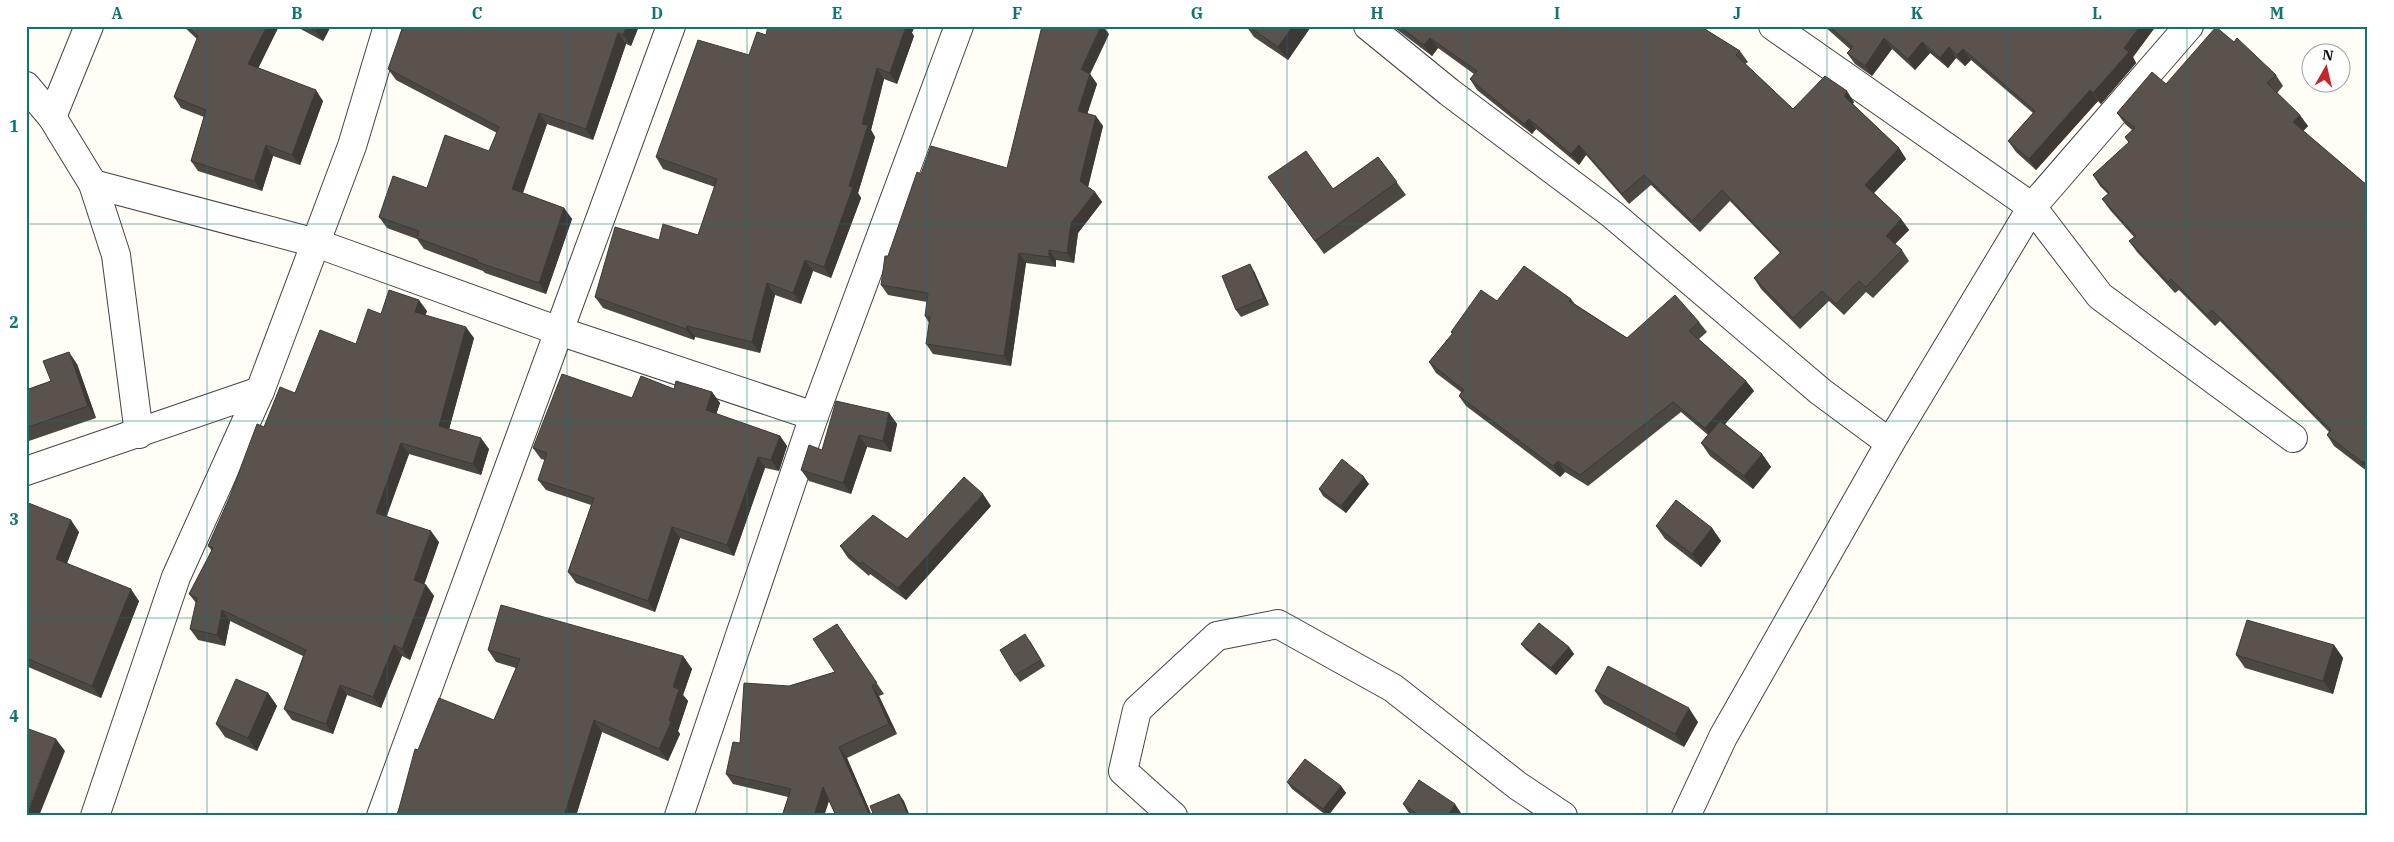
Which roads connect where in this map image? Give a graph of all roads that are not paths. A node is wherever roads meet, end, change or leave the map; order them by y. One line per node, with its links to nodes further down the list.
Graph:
1 (88, 26): 9 (street)
2 (388, 26): 12 (street)
3 (672, 26): 13 (street)
4 (959, 26): 15 (street)
5 (1368, 26): 18 (street)
6 (1773, 26): 11 (street)
7 (2189, 26): 11 (street)
8 (26, 86): 9 (street)
9 (52, 117): 10 (street)
10 (93, 184): 12 (street); 16 (street)
11 (2032, 207): 17 (street); 18 (street)
12 (316, 243): 13 (street); 14 (street)
13 (559, 331): 15 (street); 21 (street)
14 (260, 391): 16 (street); 20 (street)
15 (814, 416): 22 (street)
16 (139, 434): 19 (street)
17 (2293, 438)
18 (1890, 443): 25 (street)
19 (26, 471)
20 (95, 816)
21 (381, 816)
22 (679, 816)
23 (1173, 816): 24 (street)
24 (1563, 816)
25 (1686, 816)

